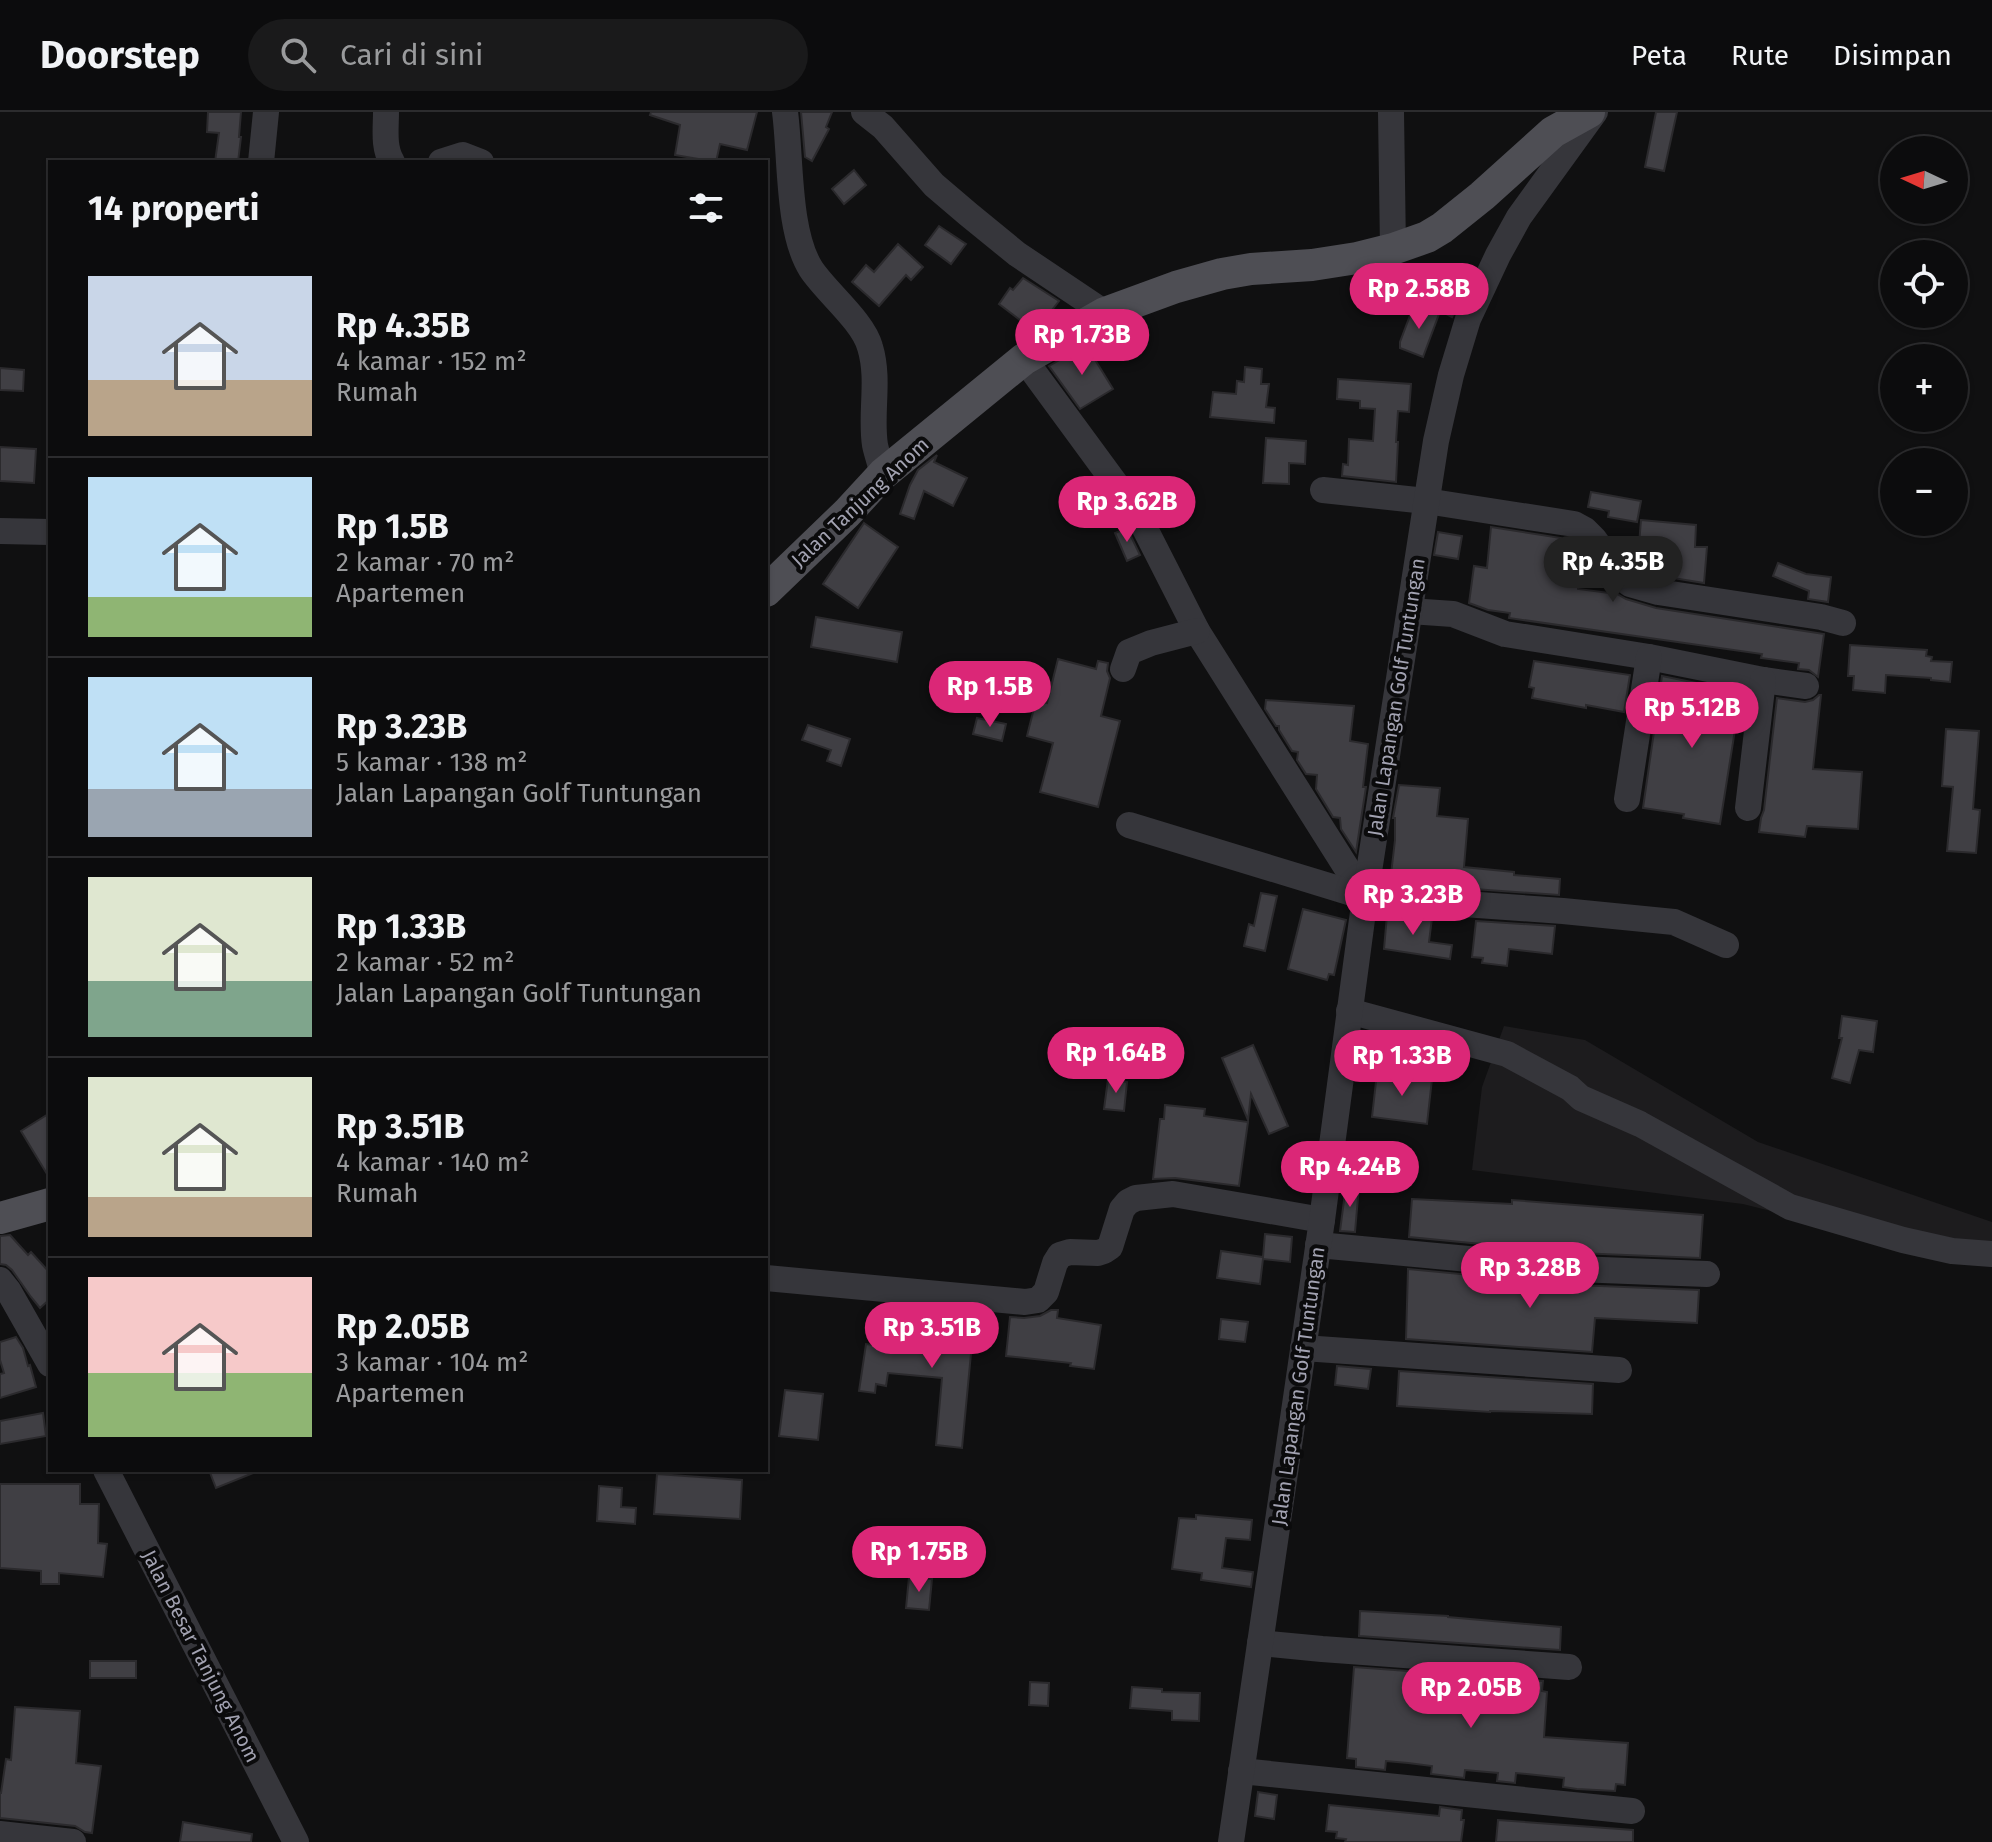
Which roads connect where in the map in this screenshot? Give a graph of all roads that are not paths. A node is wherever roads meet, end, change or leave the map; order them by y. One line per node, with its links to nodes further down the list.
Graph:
1 (266, 112): 8 (street)
2 (386, 112): 9 (street)
3 (785, 112): 15 (street)
4 (864, 112): 13 (street)
5 (1391, 112): 12 (street)
6 (1589, 112): 12 (main road, Jalan Tanjung Anom)
7 (1595, 112): 17 (street, Jalan Lapangan Golf Tuntungan)
8 (261, 160)
9 (391, 160)
10 (447, 160): 11 (street)
11 (476, 160)
12 (1393, 249): 13 (main road, Jalan Tanjung Anom)
13 (1105, 313): 14 (main road, Jalan Tanjung Anom)
14 (1024, 359): 15 (main road, Jalan Tanjung Anom); 23 (street)
15 (883, 474): 20 (main road, Jalan Tanjung Anom)
16 (1323, 490): 17 (street)
17 (1426, 501): 21 (street, Jalan Lapangan Golf Tuntungan); 22 (street)
18 (0, 531): 19 (street)
19 (48, 532)
20 (768, 589)
21 (1410, 611): 24 (street); 31 (street, Jalan Lapangan Golf Tuntungan)
22 (1843, 623)
23 (1197, 631): 25 (street); 31 (street)
24 (1649, 657): 26 (street); 28 (street)
25 (1123, 669)
26 (1763, 680): 27 (street); 29 (street)
27 (1806, 686)
28 (1627, 799)
29 (1748, 808)
30 (1129, 825): 31 (street)
31 (1365, 897): 32 (street); 33 (street, Jalan Lapangan Golf Tuntungan)
32 (1726, 945)
33 (1349, 1011): 36 (street, Jalan Lapangan Golf Tuntungan); 37 (street)
34 (48, 1205): 35 (main road)
35 (0, 1218)
36 (1320, 1232): 38 (street); 39 (street); 42 (street, Jalan Lapangan Golf Tuntungan)
37 (1992, 1254)
38 (1707, 1274)
39 (768, 1278)
40 (4, 1285): 41 (street); 43 (street)
41 (0, 1317)
42 (1303, 1348): 44 (street); 46 (street, Jalan Lapangan Golf Tuntungan)
43 (48, 1361)
44 (1619, 1370)
45 (107, 1472): 52 (street, Jalan Besar Tanjung Anom)
46 (1260, 1643): 47 (street); 48 (street, Jalan Lapangan Golf Tuntungan)
47 (1569, 1667)
48 (1241, 1771): 49 (street); 53 (street, Jalan Lapangan Golf Tuntungan)
49 (1632, 1811)
50 (0, 1834): 51 (street)
51 (73, 1842)
52 (296, 1842)
53 (1231, 1842)

